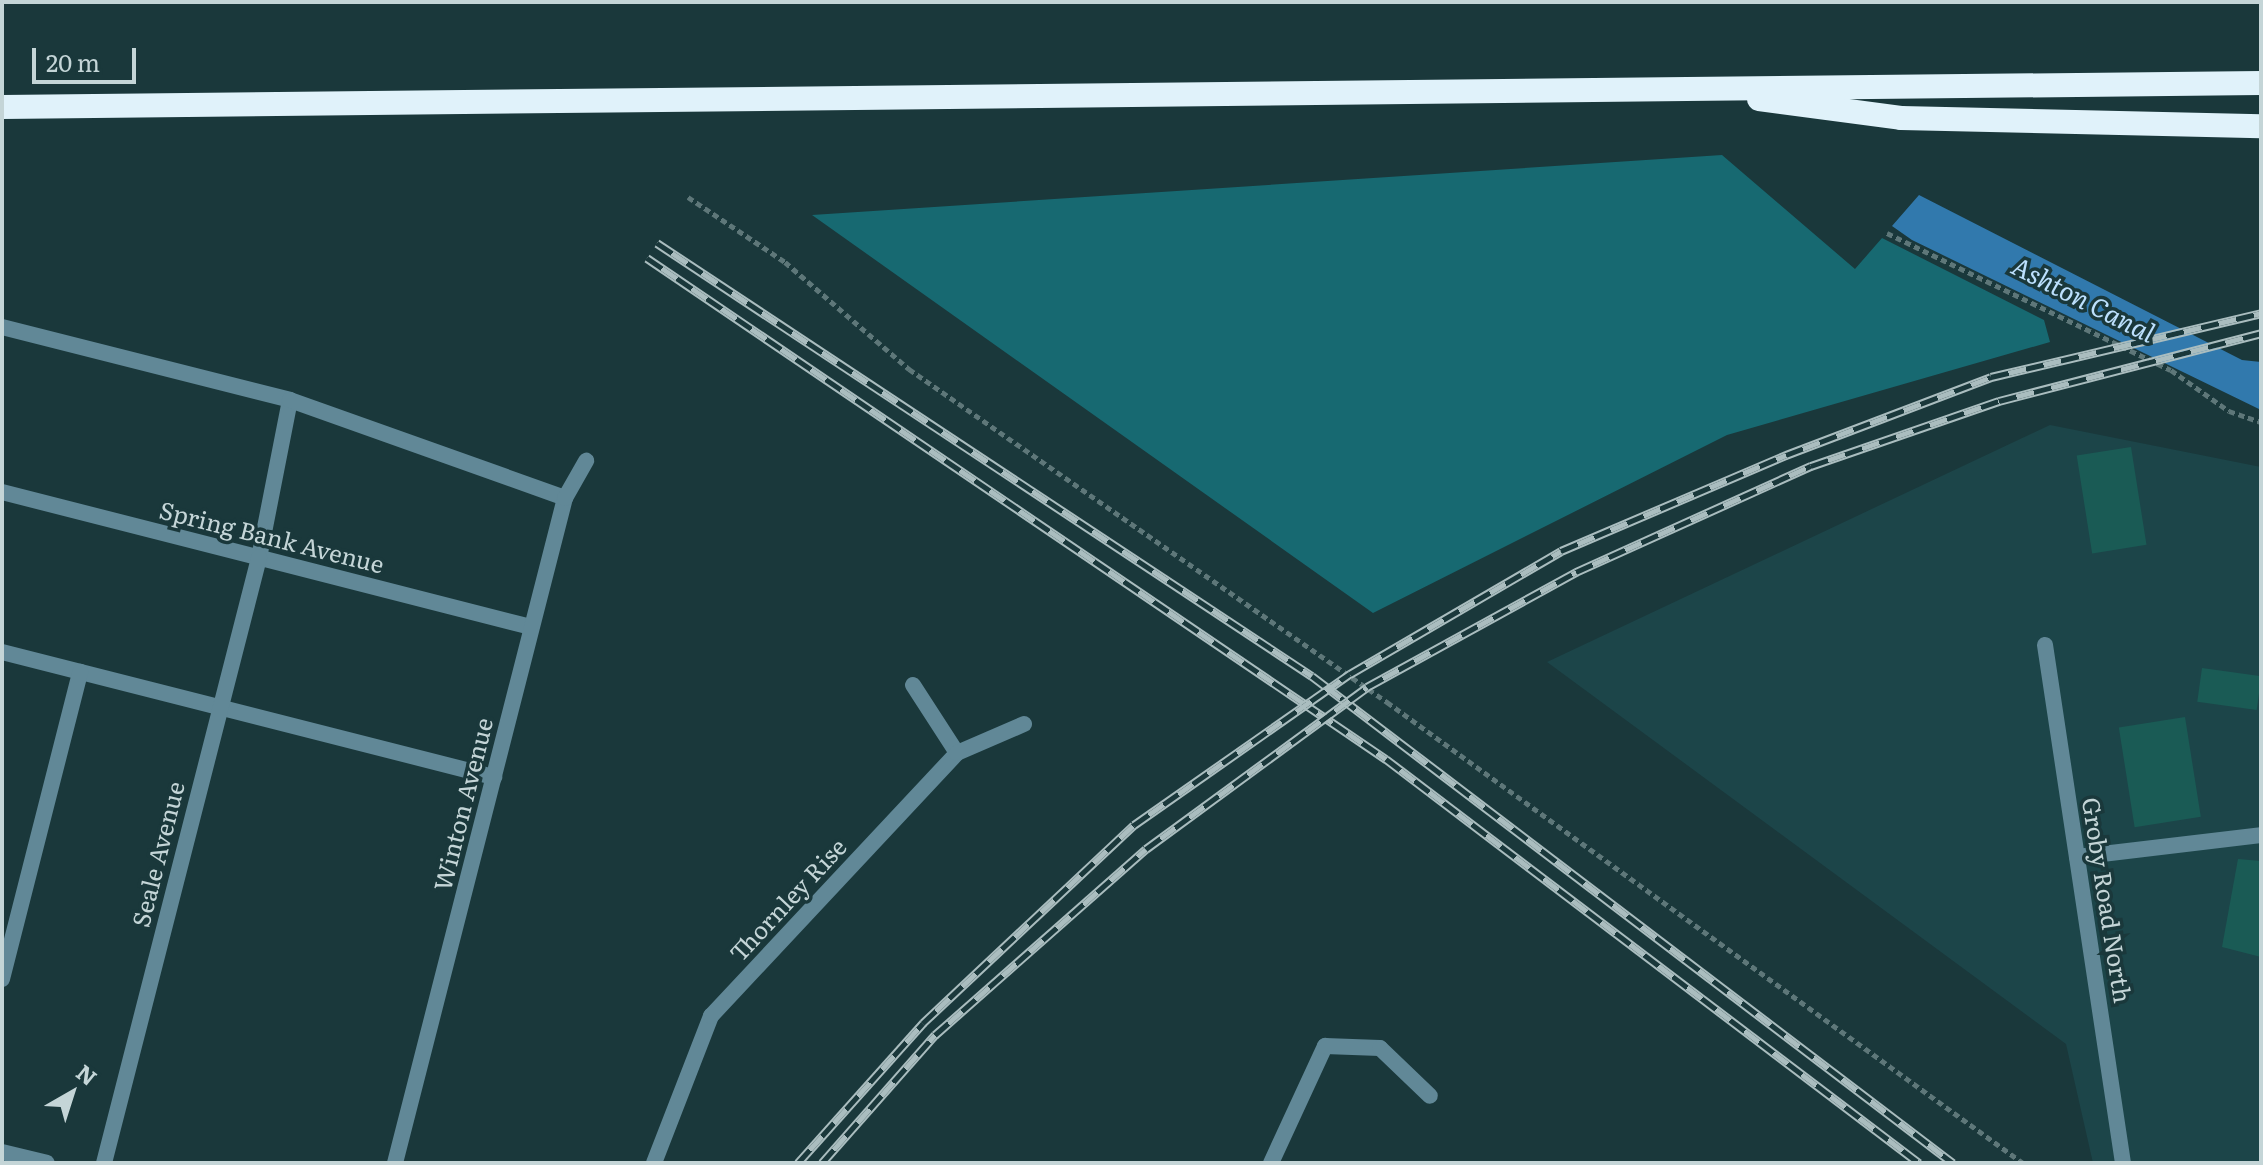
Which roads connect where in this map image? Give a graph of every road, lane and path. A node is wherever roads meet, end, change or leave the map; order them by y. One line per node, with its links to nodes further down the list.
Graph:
1 (2261, 83): 2 (highway)
2 (1670, 87): 3 (highway); 4 (highway)
3 (2, 107)
4 (2261, 126)
5 (688, 197): 33 (path)
6 (1887, 233): 9 (path)
7 (2, 327): 8 (street)
8 (290, 400): 12 (street); 13 (street, Seale Avenue)
9 (2261, 422)
10 (586, 461): 12 (street, Winton Avenue)
11 (2, 492): 13 (street, Spring Bank Avenue)
12 (565, 498): 14 (street, Winton Avenue)
13 (259, 558): 14 (street, Spring Bank Avenue); 19 (street, Seale Avenue)
14 (531, 627): 22 (street, Winton Avenue)
15 (2045, 645): 24 (street, Groby Road North)
16 (2, 652): 17 (street)
17 (80, 672): 19 (street); 25 (street)
18 (913, 685): 21 (street)
19 (219, 707): 22 (street); 29 (street, Seale Avenue)
20 (1024, 724): 21 (street, Thornley Rise)
21 (957, 753): 31 (street, Thornley Rise)
22 (494, 777): 30 (street, Winton Avenue)
23 (2261, 835): 24 (street)
24 (2077, 857): 34 (street, Groby Road North)
25 (2, 979)
26 (1430, 1096): 32 (street)
27 (2, 1152): 28 (street)
28 (47, 1163)
29 (104, 1163)
30 (395, 1163)
31 (654, 1163)
32 (1271, 1163)
33 (2023, 1163)
34 (2123, 1163)

